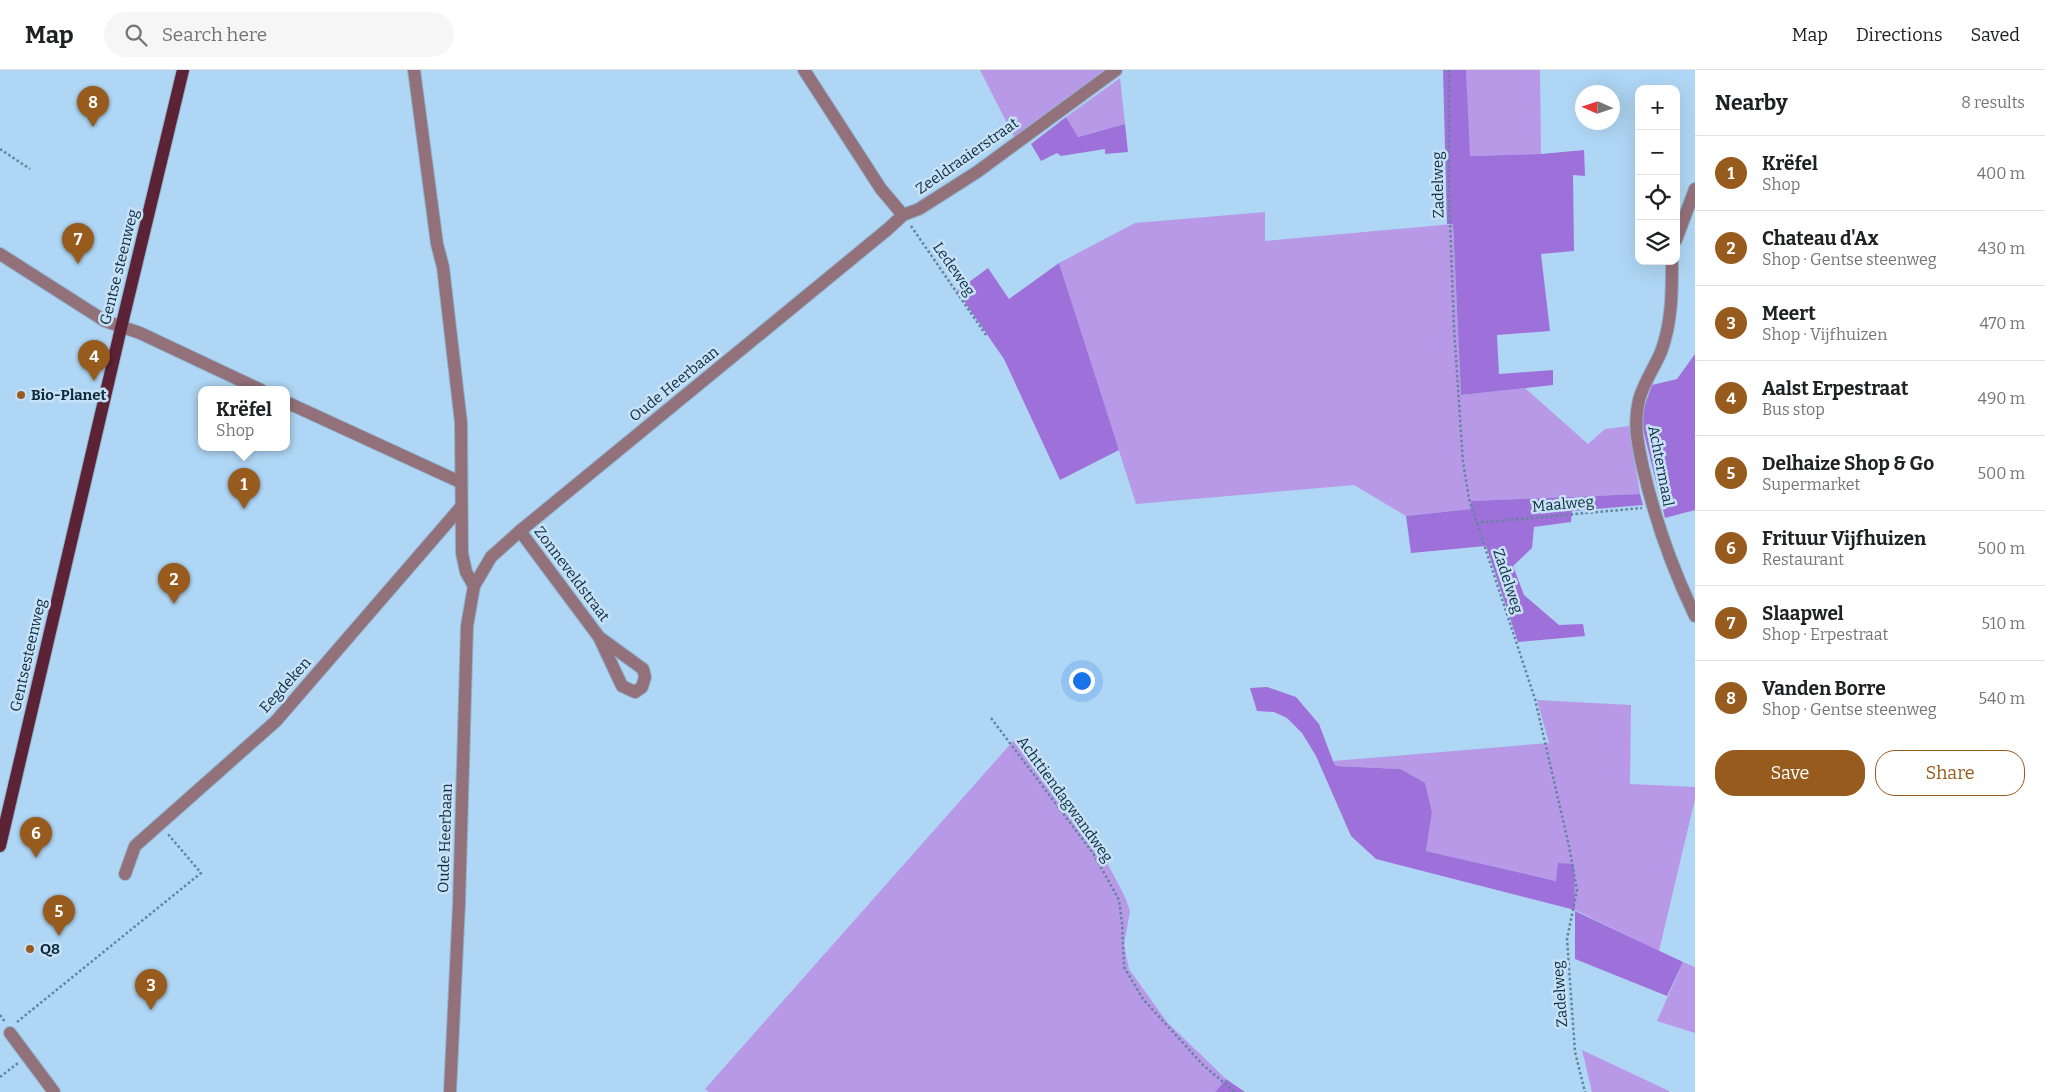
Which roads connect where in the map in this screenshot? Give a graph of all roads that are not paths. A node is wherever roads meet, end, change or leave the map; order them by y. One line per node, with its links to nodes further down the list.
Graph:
1 (414, 70): 13 (street)
2 (804, 70): 6 (street)
3 (1116, 70): 6 (street, Zeeldraaierstraat)
4 (180, 72): 10 (main road, Gentse steenweg)
5 (1695, 189): 7 (street)
6 (903, 215): 15 (street, Oude Heerbaan)
7 (1680, 229)
8 (0, 254): 10 (street)
9 (1672, 265): 18 (street, Achtermaal)
10 (121, 328): 11 (street); 17 (main road, Gentse steenweg)
11 (252, 386)
12 (290, 404): 13 (street)
13 (460, 482): 14 (street)
14 (461, 507): 16 (street); 21 (street, Eegdeken)
15 (520, 531): 16 (street, Oude Heerbaan); 19 (street, Zonneveldstraat)
16 (474, 586): 24 (street, Oude Heerbaan)
17 (60, 588): 20 (main road, Gentsesteenweg)
18 (1695, 616)
19 (599, 637)
20 (0, 846)
21 (125, 874)
22 (13, 1028): 23 (street)
23 (54, 1092)
24 (450, 1092)

